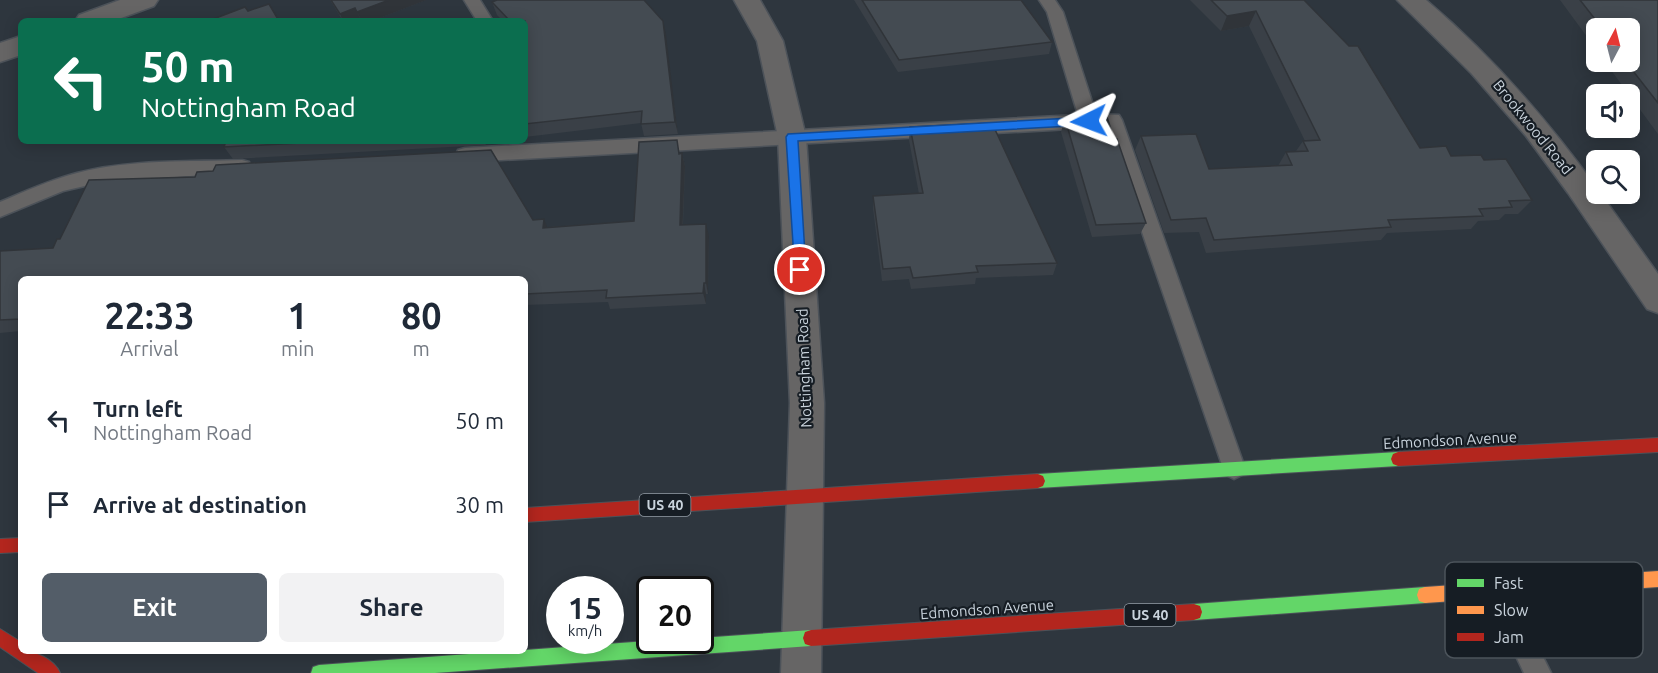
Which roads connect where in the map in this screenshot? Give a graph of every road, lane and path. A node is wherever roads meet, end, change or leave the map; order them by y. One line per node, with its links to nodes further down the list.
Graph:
1 (145, 0): 6 (street)
2 (472, 0): 7 (lane)
3 (747, 0): 11 (street, Nottingham Road)
4 (1047, 0): 10 (lane)
5 (1410, 0): 16 (street, Brookwood Road)
6 (96, 18)
7 (483, 18)
8 (18, 46): 9 (street)
9 (0, 53)
10 (1089, 121): 11 (lane); 18 (lane)
11 (792, 137): 12 (lane); 19 (street, Nottingham Road)
12 (519, 146): 13 (lane)
13 (450, 156)
14 (261, 166): 15 (lane)
15 (0, 210)
16 (1658, 300)
17 (1658, 445): 18 (main road, Edmondson Avenue / US 40)
18 (1234, 468): 19 (main road, Edmondson Avenue / US 40)
19 (805, 496): 20 (main road, Edmondson Avenue / US 40); 29 (street, Nottingham Road)
20 (528, 515)
21 (18, 545): 22 (main road)
22 (0, 546)
23 (1658, 579): 24 (main road, Edmondson Avenue / US 40)
24 (1643, 580)
25 (1445, 596): 29 (main road, Edmondson Avenue / US 40)
26 (0, 637): 27 (main road)
27 (18, 649)
28 (25, 654): 31 (main road)
29 (802, 656): 32 (main road, Edmondson Avenue / US 40)
30 (1530, 658): 33 (lane)
31 (52, 673)
32 (319, 673)
33 (1538, 673)

